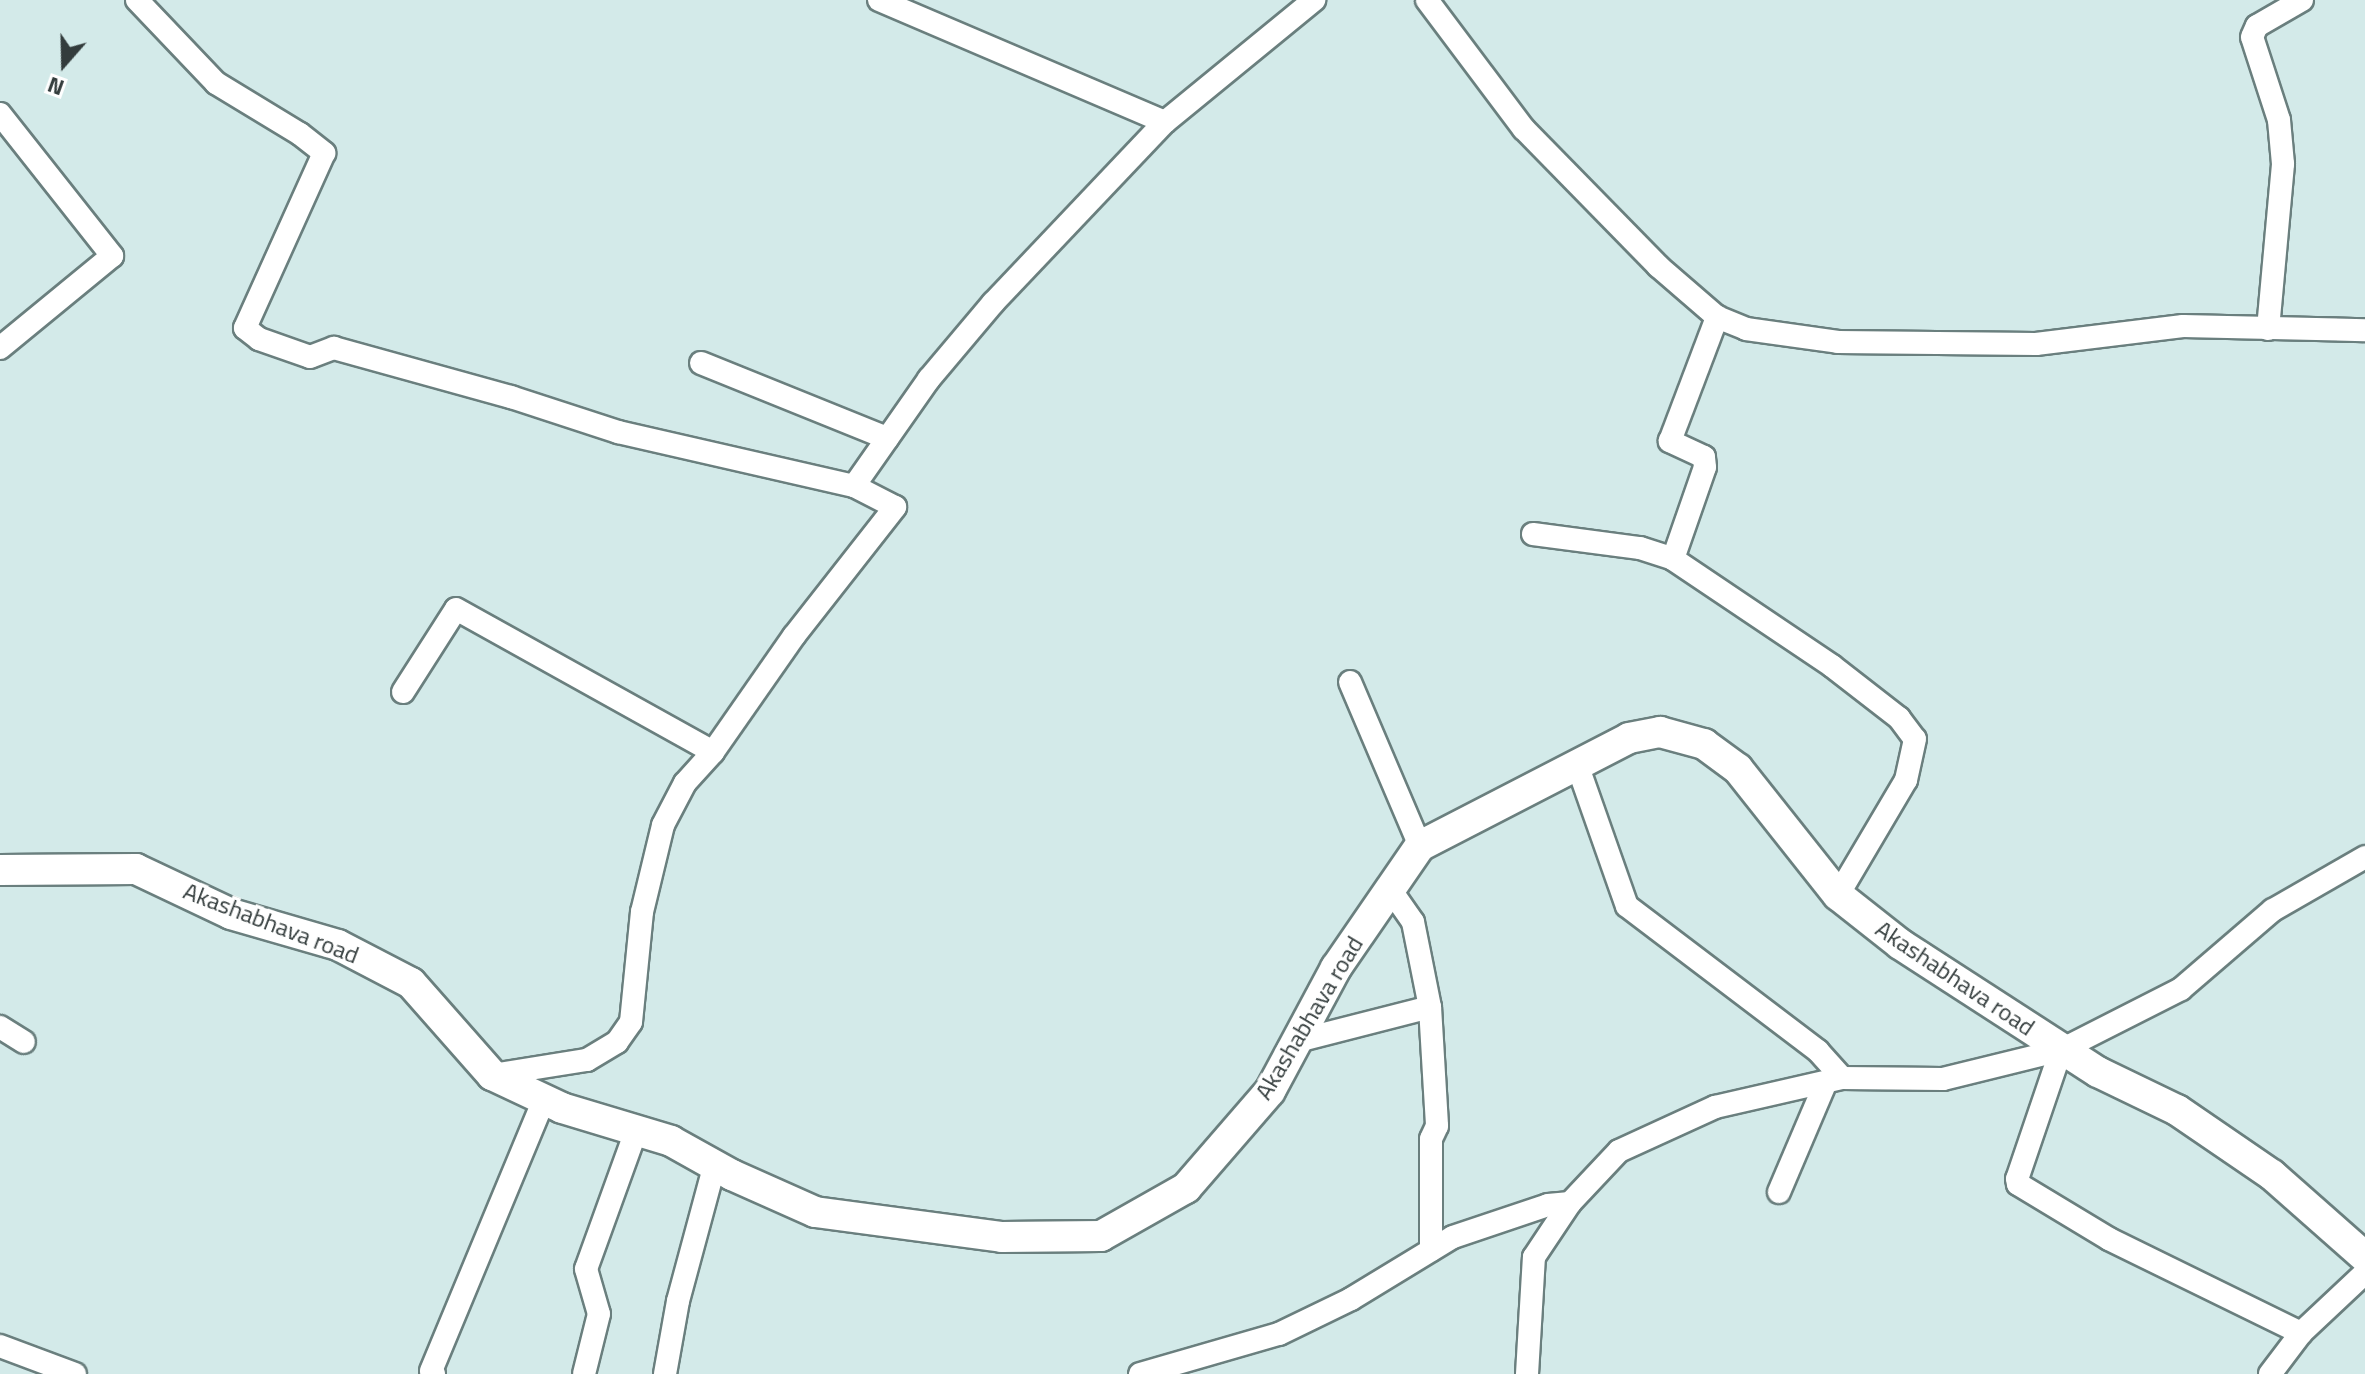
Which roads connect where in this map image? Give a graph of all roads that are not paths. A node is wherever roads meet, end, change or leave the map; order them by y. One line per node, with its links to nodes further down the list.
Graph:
1 (137, 0): 14 (street)
2 (879, 0): 7 (street)
3 (1314, 0): 7 (street)
4 (1427, 0): 8 (street)
5 (2302, 0): 9 (street)
6 (0, 114): 11 (street)
7 (1165, 122): 13 (street)
8 (1717, 317): 9 (street); 16 (street)
9 (2268, 329): 10 (street)
10 (2365, 330)
11 (0, 348)
12 (701, 363): 13 (street)
13 (887, 438): 14 (street)
14 (854, 486): 19 (street)
15 (1533, 534): 16 (street)
16 (1673, 559): 25 (street)
17 (1350, 682): 21 (street)
18 (403, 692): 19 (street)
19 (713, 752): 31 (street)
20 (1578, 767): 21 (street, Akashabhava road); 25 (street, Akashabhava road); 32 (street)
21 (1420, 846): 24 (street, Akashabhava road)
22 (2365, 857): 30 (street)
23 (0, 870): 31 (street, Akashabhava road)
24 (1390, 889): 26 (street); 28 (street, Akashabhava road)
25 (1838, 895): 30 (street, Akashabhava road)
26 (1430, 1007): 28 (street); 38 (street)
27 (0, 1027): 29 (street)
28 (1297, 1041): 35 (street, Akashabhava road)
29 (24, 1042)
30 (2061, 1050): 32 (street); 39 (street, Akashabhava road); 41 (street)
31 (492, 1075): 33 (street, Akashabhava road)
32 (1833, 1081): 36 (street); 37 (street)
33 (544, 1100): 34 (street, Akashabhava road); 44 (street)
34 (637, 1128): 35 (street, Akashabhava road); 45 (street)
35 (715, 1164): 46 (street)
36 (1779, 1192)
37 (1570, 1203): 38 (street); 48 (street)
38 (1431, 1250): 47 (street)
39 (2365, 1257)
40 (2365, 1273): 41 (street)
41 (2301, 1333): 49 (street)
42 (0, 1346): 43 (street)
43 (75, 1374)
44 (434, 1374)
45 (584, 1374)
46 (665, 1374)
47 (1140, 1374)
48 (1527, 1374)
49 (2270, 1374)

